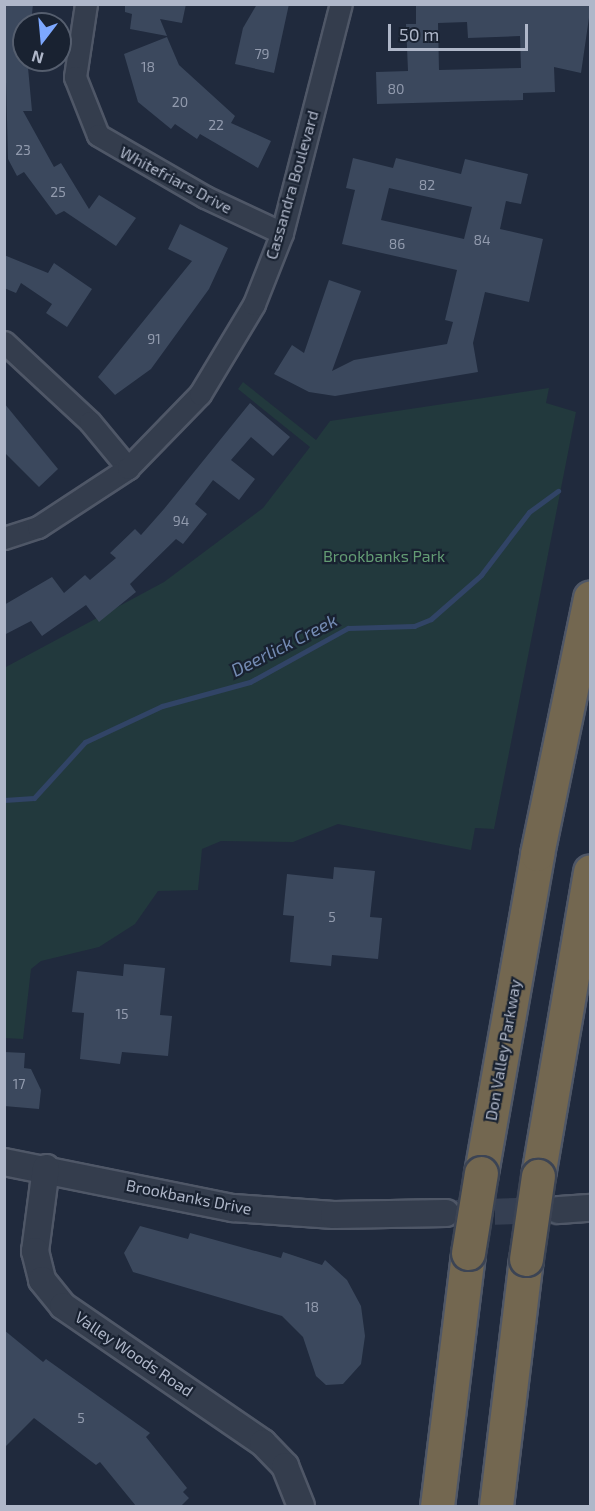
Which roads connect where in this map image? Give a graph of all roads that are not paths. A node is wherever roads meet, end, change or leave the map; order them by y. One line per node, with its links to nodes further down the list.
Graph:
1 (86, 4): 3 (street, Whitefriars Drive)
2 (341, 4): 3 (street, Cassandra Boulevard)
3 (282, 233): 5 (street, Cassandra Boulevard)
4 (4, 342): 5 (street)
5 (128, 468): 6 (street, Cassandra Boulevard)
6 (4, 538)
7 (591, 597): 15 (highway, Don Valley Parkway, bridge)
8 (591, 871): 16 (highway, bridge)
9 (4, 1162): 10 (street, Brookbanks Drive)
10 (46, 1168): 13 (street, Brookbanks Drive); 14 (street, Valley Woods Road)
11 (591, 1209): 12 (street)
12 (558, 1210)
13 (446, 1213)
14 (301, 1506)
15 (436, 1506)
16 (496, 1506)

